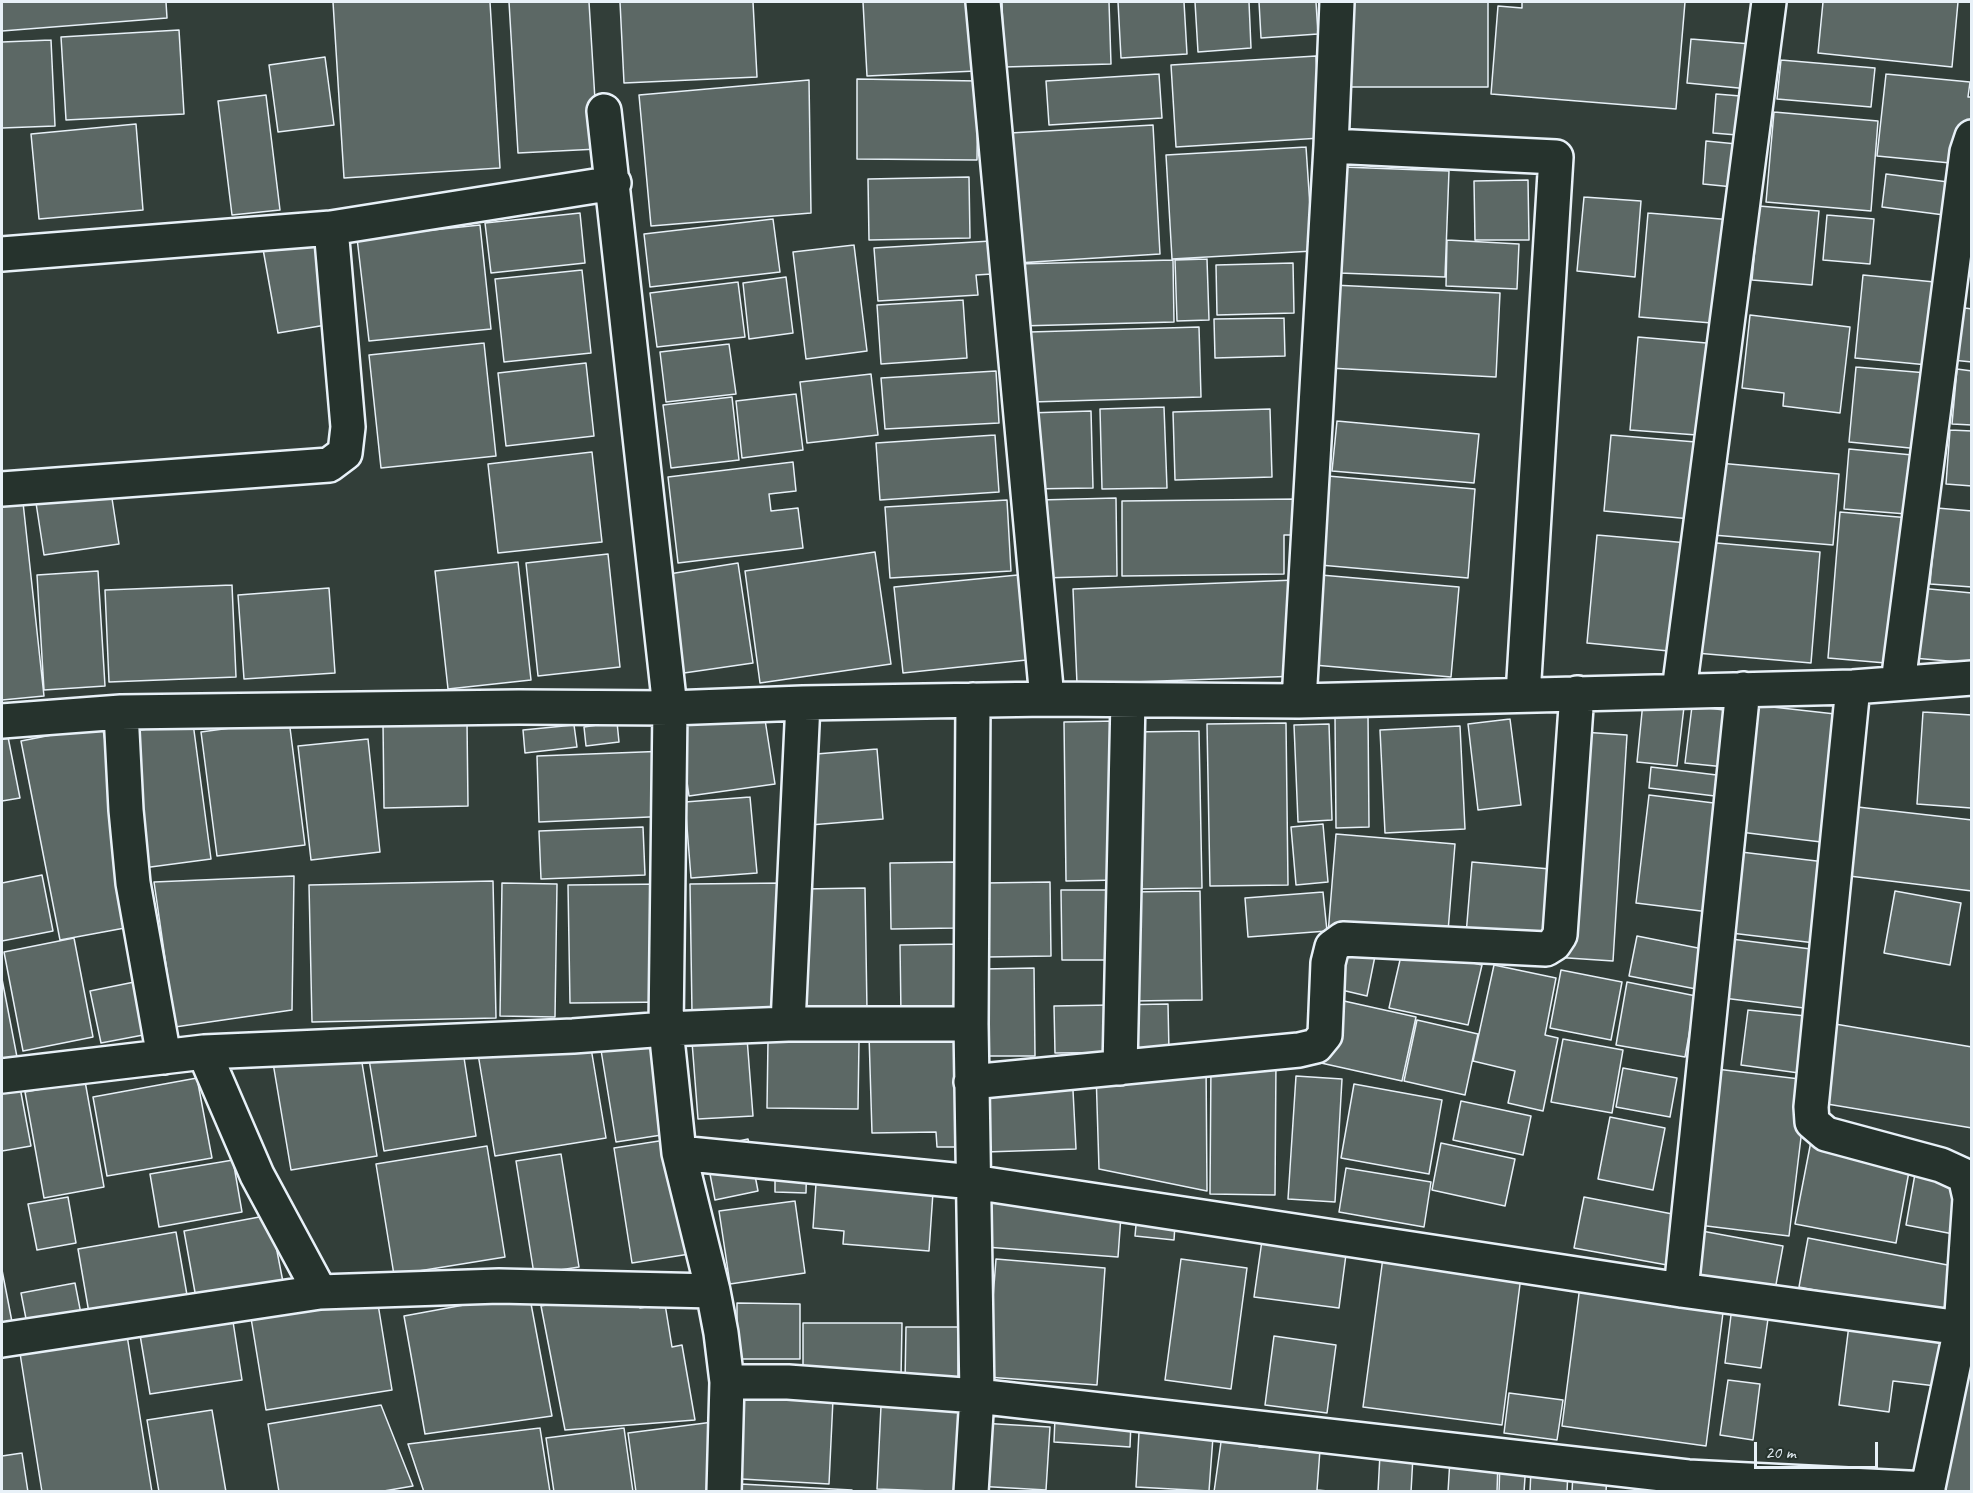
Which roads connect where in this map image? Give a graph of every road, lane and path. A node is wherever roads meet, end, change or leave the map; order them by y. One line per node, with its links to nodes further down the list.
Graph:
1 (983, 2): 18 (street)
2 (1337, 2): 6 (street)
3 (1769, 2): 15 (street)
4 (604, 111): 7 (street)
5 (1971, 137): 12 (street)
6 (1331, 146): 17 (street); 21 (street)
7 (614, 183): 8 (street); 23 (street)
8 (331, 228): 9 (street); 10 (street)
9 (2, 254)
10 (2, 489)
11 (1971, 678): 12 (street)
12 (1898, 683): 13 (street)
13 (1853, 687): 14 (street); 36 (street)
14 (1743, 689): 15 (street); 37 (street)
15 (1679, 691): 16 (street)
16 (1577, 693): 17 (street); 31 (street)
17 (1523, 694): 21 (street)
18 (1047, 699): 19 (street); 20 (street)
19 (973, 700): 22 (street); 27 (street)
20 (1128, 700): 21 (street); 31 (street)
21 (1299, 701)
22 (803, 703): 23 (street); 26 (street)
23 (670, 708): 24 (street); 28 (street)
24 (121, 712): 25 (street); 30 (street)
25 (2, 721)
26 (788, 1024): 27 (street); 28 (street)
27 (971, 1024): 33 (street)
28 (666, 1029): 29 (street); 34 (street)
29 (204, 1052): 30 (street); 39 (street)
30 (164, 1057): 32 (street)
31 (1120, 1068): 33 (street)
32 (2, 1076)
33 (971, 1082): 35 (street)
34 (679, 1154): 35 (street); 38 (street)
35 (973, 1182): 37 (street); 44 (street)
36 (1970, 1182): 40 (street)
37 (1681, 1290): 40 (street)
38 (713, 1291): 39 (street); 43 (street)
39 (320, 1292): 41 (street)
40 (1961, 1328): 42 (street)
41 (2, 1340)
42 (1963, 1363): 45 (street)
43 (727, 1382): 44 (street); 46 (street)
44 (977, 1396): 45 (street); 47 (street)
45 (1928, 1490)
46 (724, 1491)
47 (971, 1491)

